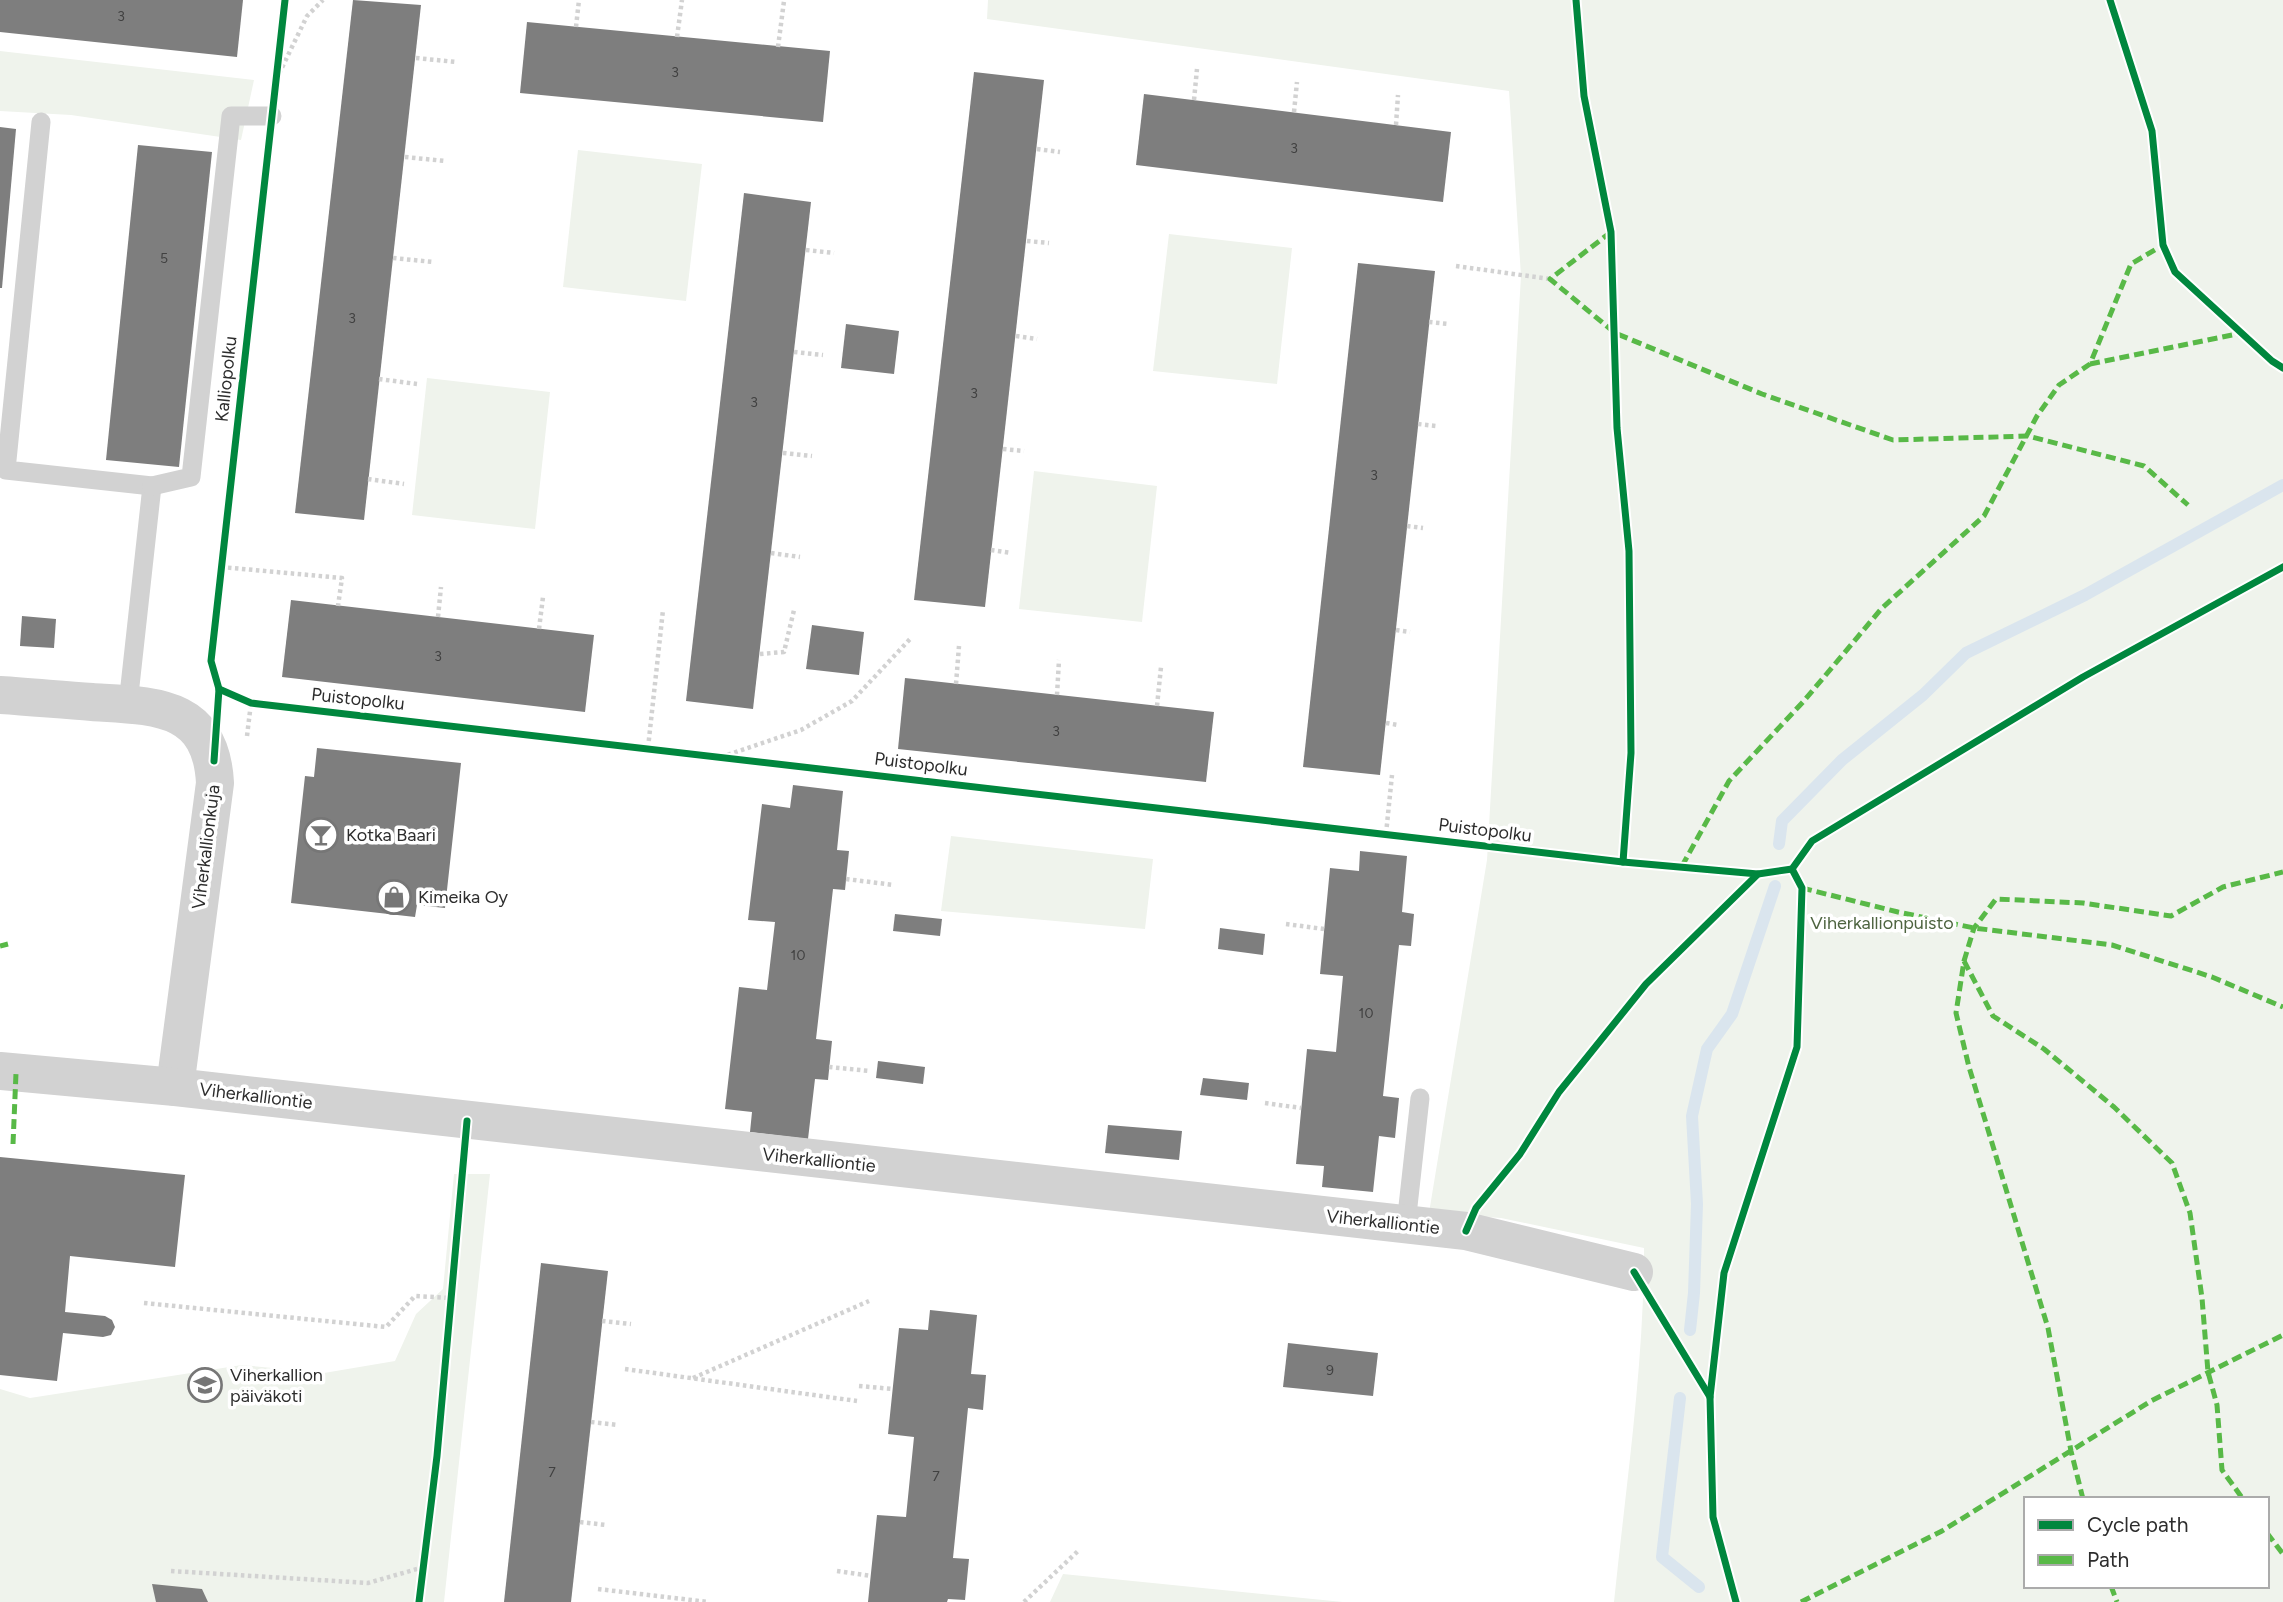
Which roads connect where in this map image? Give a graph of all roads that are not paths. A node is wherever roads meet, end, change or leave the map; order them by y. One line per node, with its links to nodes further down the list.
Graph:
1 (272, 116): 4 (lane)
2 (41, 122): 3 (lane)
3 (3, 473): 4 (lane)
4 (152, 486): 6 (lane)
5 (0, 695): 6 (street, Viherkallionkuja)
6 (128, 704): 8 (street, Viherkallionkuja)
7 (0, 1071): 8 (street, Viherkalliontie)
8 (175, 1087): 10 (street, Viherkalliontie)
9 (1420, 1098): 10 (lane)
10 (1406, 1224): 11 (street, Viherkalliontie)
11 (1634, 1272)

